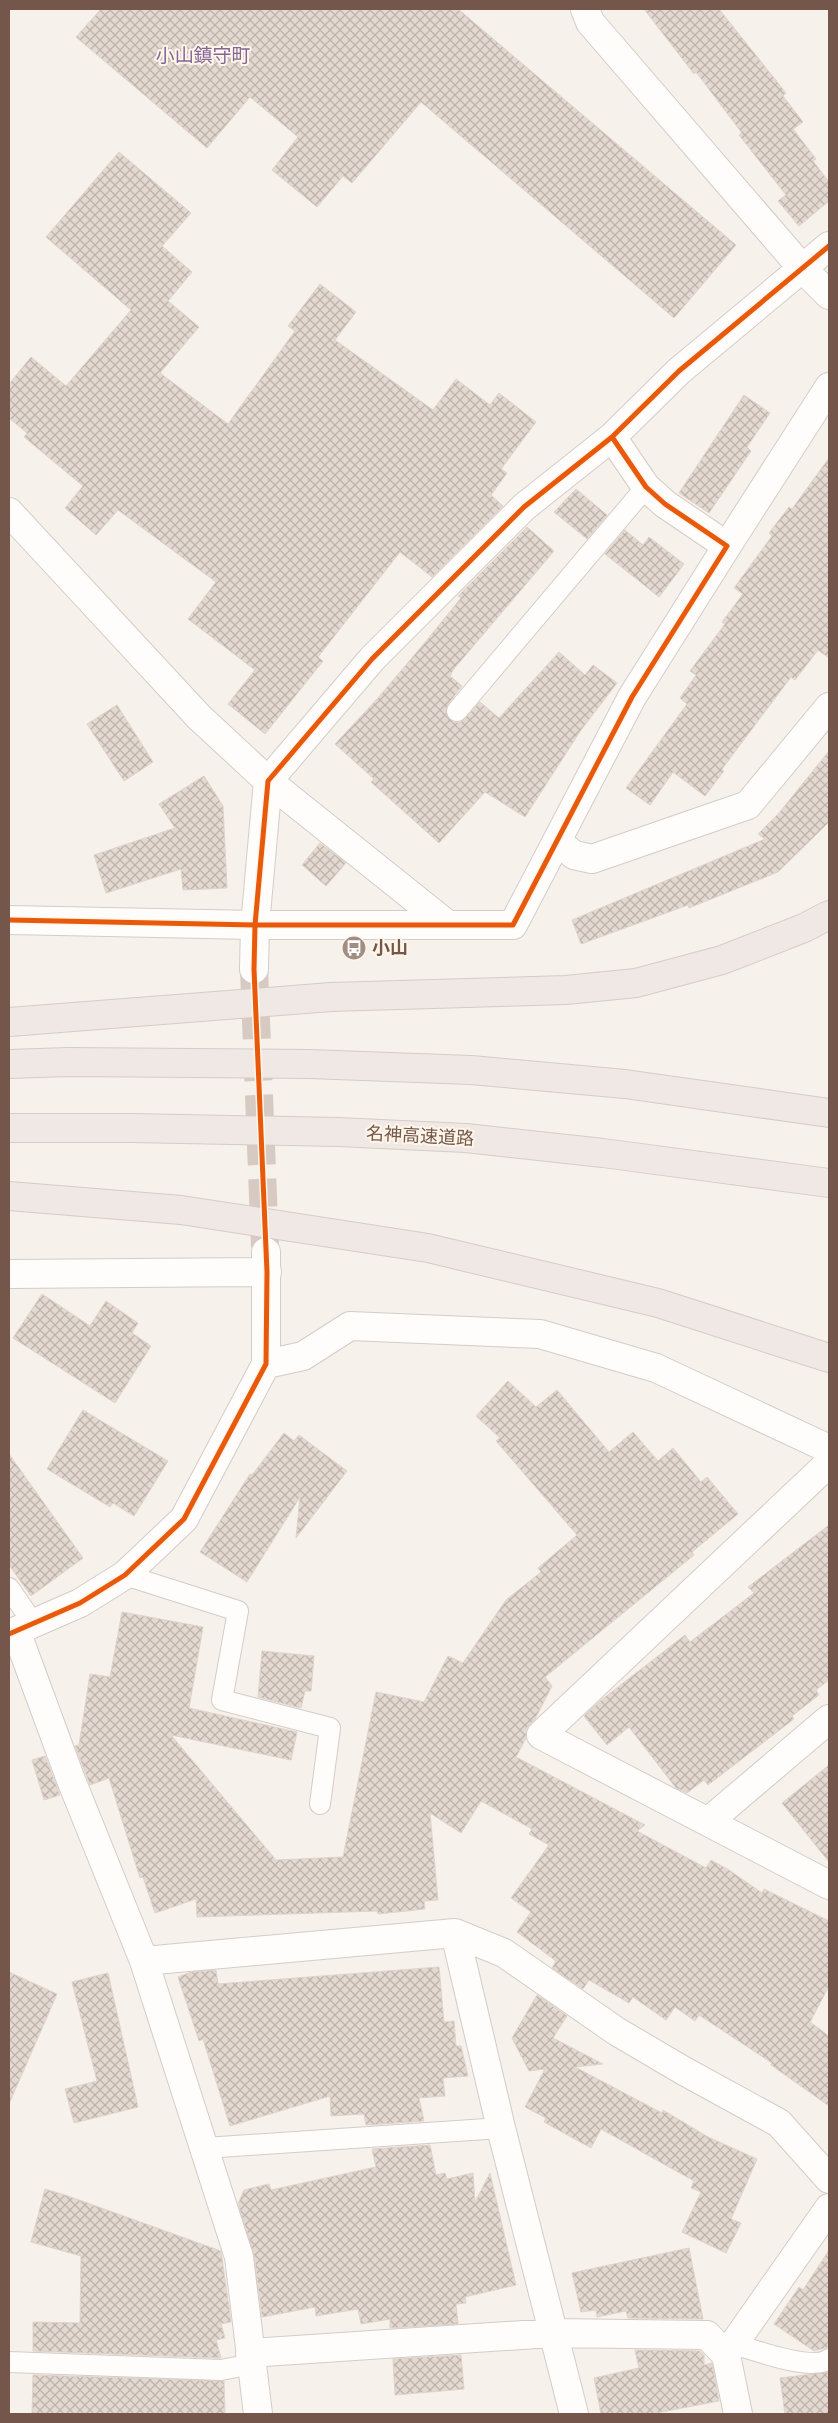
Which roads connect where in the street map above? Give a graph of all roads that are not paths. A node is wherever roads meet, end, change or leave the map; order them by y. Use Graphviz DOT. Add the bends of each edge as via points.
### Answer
graph roads {
  1 [pos="585,9"];
  2 [pos="829,246"];
  3 [pos="802,268"];
  4 [pos="829,295"];
  5 [pos="829,387"];
  6 [pos="612,437"];
  7 [pos="646,487"];
  8 [pos="9,512"];
  9 [pos="727,546"];
  10 [pos="829,707"];
  11 [pos="457,711"];
  12 [pos="268,781"];
  13 [pos="557,841"];
  14 [pos="829,915"];
  15 [pos="9,920"];
  16 [pos="255,925"];
  17 [pos="448,925"];
  18 [pos="254,969"];
  19 [pos="9,1022"];
  20 [pos="9,1064"];
  21 [pos="829,1113"];
  22 [pos="9,1128"];
  23 [pos="829,1182"];
  24 [pos="9,1196"];
  25 [pos="9,1274"];
  26 [pos="829,1358"];
  27 [pos="266,1364"];
  28 [pos="829,1450"];
  29 [pos="829,1463"];
  30 [pos="125,1575"];
  31 [pos="9,1588"];
  32 [pos="19,1629"];
  33 [pos="829,1719"];
  34 [pos="320,1804"];
  35 [pos="709,1821"];
  36 [pos="829,1886"];
  37 [pos="454,1934"];
  38 [pos="144,1961"];
  39 [pos="501,2128"];
  40 [pos="205,2148"];
  41 [pos="829,2179"];
  42 [pos="829,2208"];
  43 [pos="552,2333"];
  44 [pos="730,2349"];
  45 [pos="251,2359"];
  46 [pos="829,2359"];
  47 [pos="9,2362"];
  48 [pos="258,2414"];
  49 [pos="574,2414"];
  50 [pos="738,2414"];
  1 -- 3 [label="street" via="590,22"];
  2 -- 3 [label="street"];
  3 -- 4 [label="street"];
  3 -- 6 [label="street" via="679,371"];
  5 -- 9 [label="street"];
  6 -- 7 [label="street"];
  6 -- 12 [label="street" via="524,507 496,534 372,659"];
  7 -- 9 [label="street" via="665,504"];
  7 -- 11 [label="lane"];
  8 -- 12 [label="street" via="199,717"];
  9 -- 13 [label="street" via="632,697"];
  10 -- 13 [label="street" via="748,805 592,859 574,855"];
  12 -- 16 [label="street"];
  12 -- 17 [label="street"];
  13 -- 17 [label="street" via="513,925"];
  14 -- 19 [label="highway" via="722,960 636,983 566,990 331,997"];
  15 -- 16 [label="street"];
  16 -- 17 [label="street"];
  16 -- 18 [label="street"];
  20 -- 21 [label="highway" via="309,1064 471,1070 625,1084"];
  22 -- 23 [label="highway, 名神高速道路" via="338,1132 466,1138"];
  24 -- 26 [label="highway" via="181,1210 428,1248 658,1303"];
  25 -- 27 [label="street" via="266,1262"];
  27 -- 28 [label="street" via="303,1356 350,1326 540,1334 656,1368"];
  27 -- 30 [label="street" via="184,1519"];
  29 -- 35 [label="street" via="541,1735"];
  30 -- 32 [label="street" via="80,1603"];
  30 -- 34 [label="lane" via="238,1611 222,1700 330,1728"];
  31 -- 32 [label="lane"];
  32 -- 38 [label="street" via="71,1780"];
  33 -- 35 [label="street"];
  35 -- 36 [label="street"];
  37 -- 38 [label="street"];
  37 -- 39 [label="street"];
  37 -- 41 [label="street" via="504,1953 616,2031 779,2123"];
  38 -- 40 [label="street"];
  39 -- 40 [label="lane"];
  39 -- 43 [label="street"];
  40 -- 45 [label="street" via="239,2257"];
  42 -- 44 [label="street"];
  43 -- 44 [label="street" via="707,2335"];
  43 -- 45 [label="street"];
  43 -- 49 [label="street"];
  44 -- 46 [label="lane" via="808,2362"];
  44 -- 50 [label="street"];
  45 -- 47 [label="lane" via="221,2370"];
  45 -- 48 [label="street"];
}
